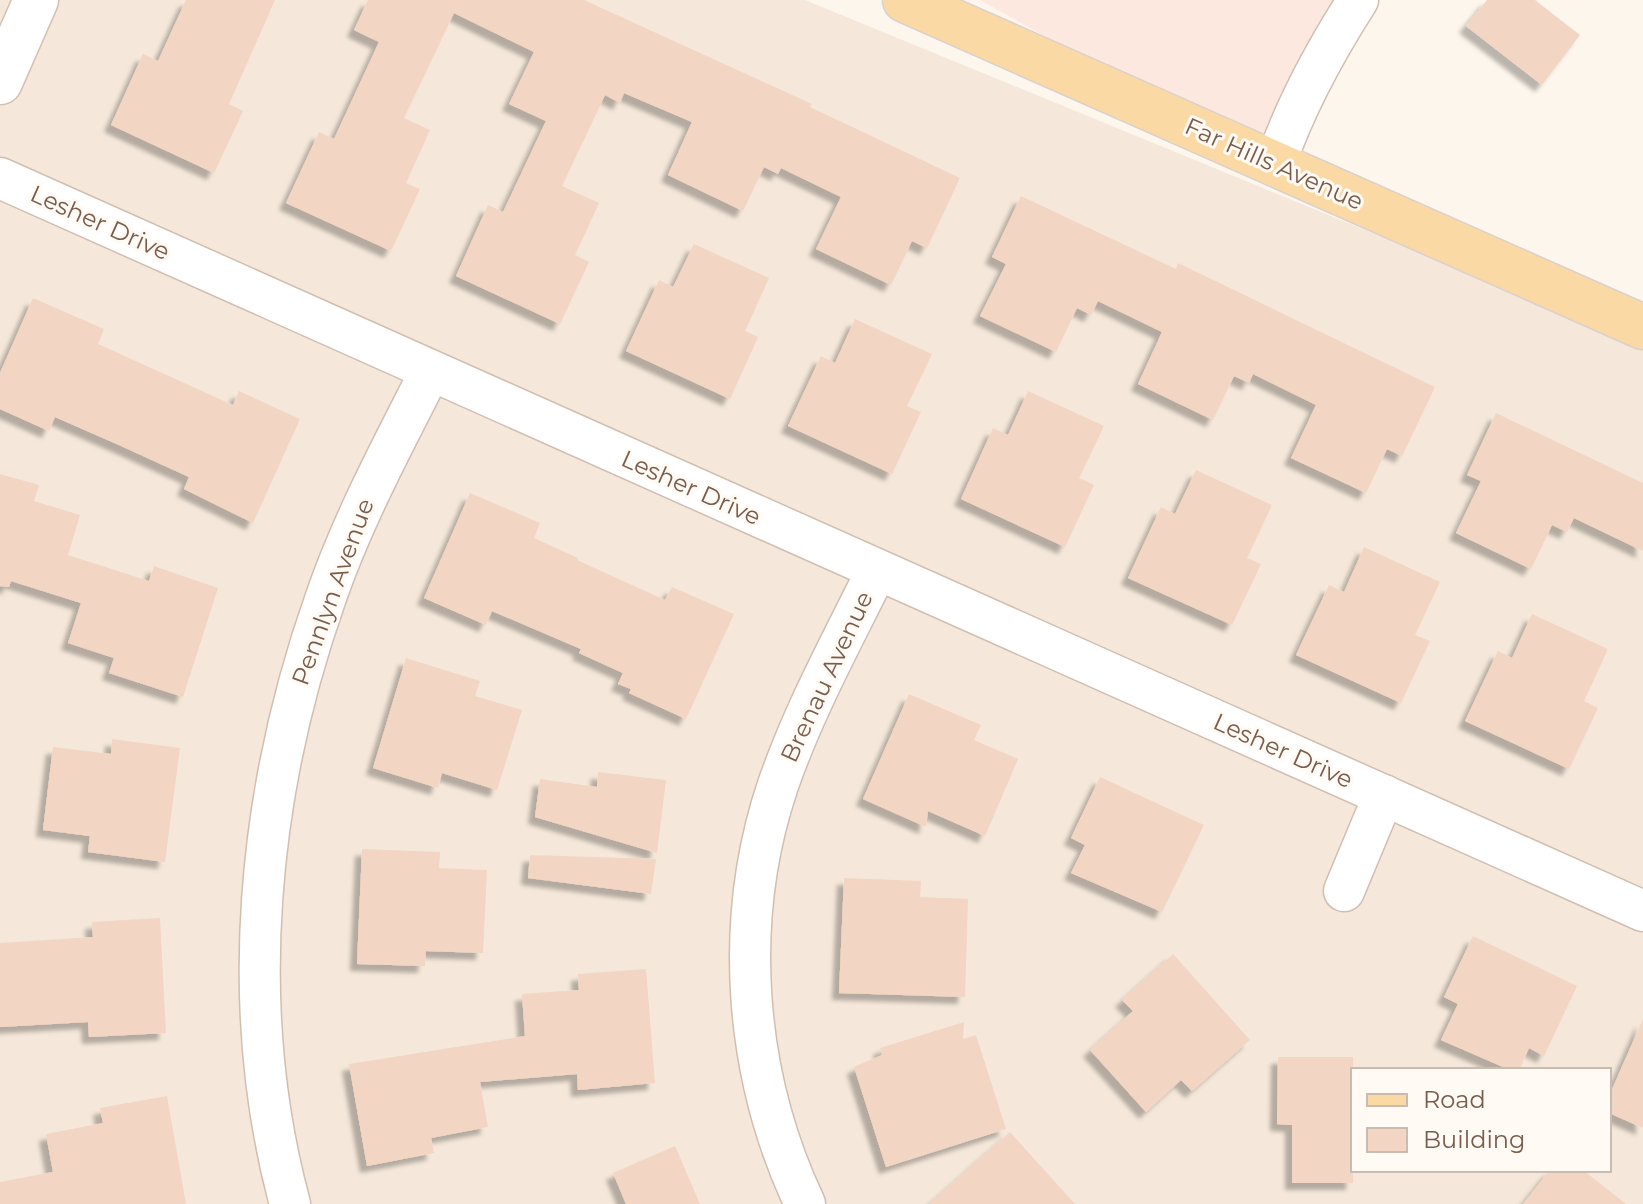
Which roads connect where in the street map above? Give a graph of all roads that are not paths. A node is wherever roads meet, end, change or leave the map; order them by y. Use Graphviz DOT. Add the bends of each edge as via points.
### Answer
graph roads {
  1 [pos="36,0"];
  2 [pos="905,0"];
  3 [pos="1358,0"];
  4 [pos="0,82"];
  5 [pos="1275,165"];
  6 [pos="0,178"];
  7 [pos="1643,327"];
  8 [pos="430,372"];
  9 [pos="877,570"];
  10 [pos="1384,795"];
  11 [pos="1344,891"];
  12 [pos="1643,911"];
  13 [pos="290,1204"];
  14 [pos="805,1204"];
  1 -- 4 [label="street"];
  2 -- 5 [label="main road, Far Hills Avenue"];
  3 -- 5 [label="street" via="1325,51"];
  5 -- 7 [label="main road, Far Hills Avenue"];
  6 -- 8 [label="street, Lesher Drive"];
  8 -- 9 [label="street, Lesher Drive"];
  8 -- 13 [label="street, Pennlyn Avenue" via="371,487 326,595 293,700 274,788 262,898 261,996 267,1085"];
  9 -- 10 [label="street, Lesher Drive"];
  9 -- 14 [label="street, Brenau Avenue" via="806,711 777,787 758,867 751,1011 763,1088 787,1167"];
  10 -- 11 [label="street, Lesher Drive"];
  10 -- 12 [label="street, Lesher Drive"];
}
